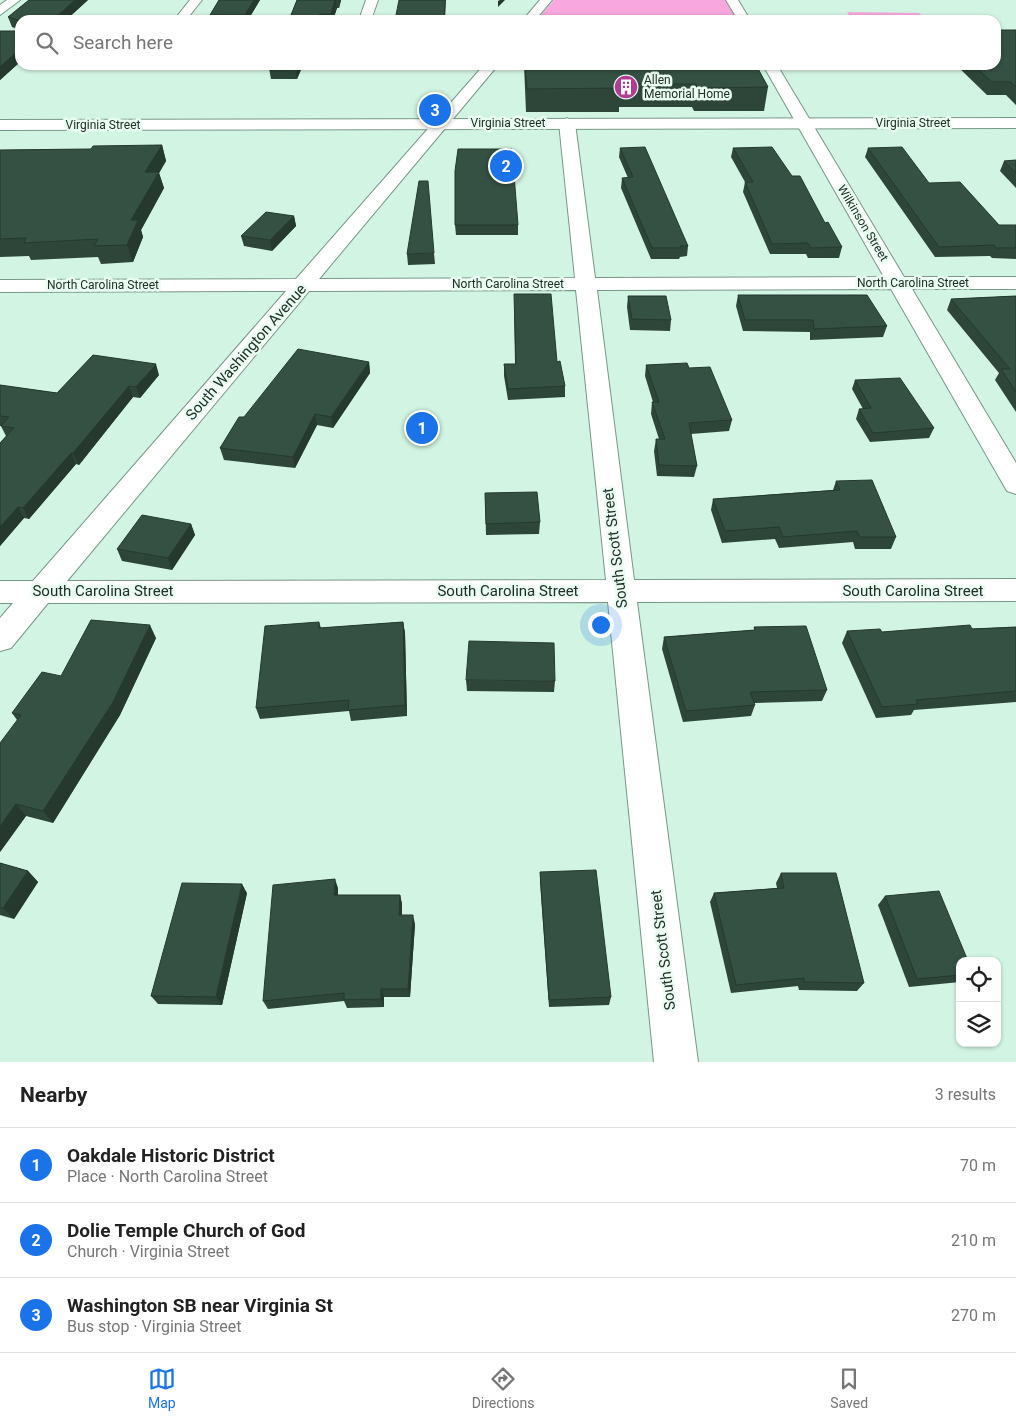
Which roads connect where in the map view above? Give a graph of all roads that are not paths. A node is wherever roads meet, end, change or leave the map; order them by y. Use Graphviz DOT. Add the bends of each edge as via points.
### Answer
graph roads {
  1 [pos="14,0"];
  2 [pos="196,0"];
  3 [pos="372,0"];
  4 [pos="546,0"];
  5 [pos="732,0"];
  6 [pos="0,11"];
  7 [pos="184,15"];
  8 [pos="367,15"];
  9 [pos="533,15"];
  10 [pos="741,15"];
  11 [pos="487,70"];
  12 [pos="773,70"];
  13 [pos="567,123"];
  14 [pos="804,123"];
  15 [pos="1016,123"];
  16 [pos="442,124"];
  17 [pos="0,125"];
  18 [pos="899,283"];
  19 [pos="1016,283"];
  20 [pos="303,284"];
  21 [pos="584,284"];
  22 [pos="0,286"];
  23 [pos="1016,485"];
  24 [pos="1016,590"];
  25 [pos="41,591"];
  26 [pos="620,591"];
  27 [pos="0,592"];
  28 [pos="0,639"];
  29 [pos="676,1062"];
  1 -- 6 [label="street"];
  2 -- 7 [label="street"];
  3 -- 8 [label="street"];
  4 -- 9 [label="street"];
  5 -- 10 [label="street"];
  11 -- 16 [label="street, South Washington Avenue"];
  12 -- 14 [label="street, Wilkinson Street"];
  13 -- 14 [label="street, Virginia Street"];
  13 -- 16 [label="street, Virginia Street"];
  13 -- 21 [label="street, South Scott Street"];
  14 -- 15 [label="street, Virginia Street"];
  14 -- 18 [label="street, Wilkinson Street"];
  16 -- 17 [label="street, Virginia Street"];
  16 -- 20 [label="street, South Washington Avenue"];
  18 -- 19 [label="street, North Carolina Street"];
  18 -- 21 [label="street, North Carolina Street"];
  18 -- 23 [label="street, Wilkinson Street"];
  20 -- 21 [label="street, North Carolina Street"];
  20 -- 22 [label="street, North Carolina Street"];
  20 -- 25 [label="street, South Washington Avenue"];
  21 -- 26 [label="street, South Scott Street"];
  24 -- 26 [label="street, South Carolina Street"];
  25 -- 26 [label="street, South Carolina Street"];
  25 -- 27 [label="street, South Carolina Street"];
  25 -- 28 [label="street, South Washington Avenue"];
  26 -- 29 [label="street, South Scott Street"];
}
